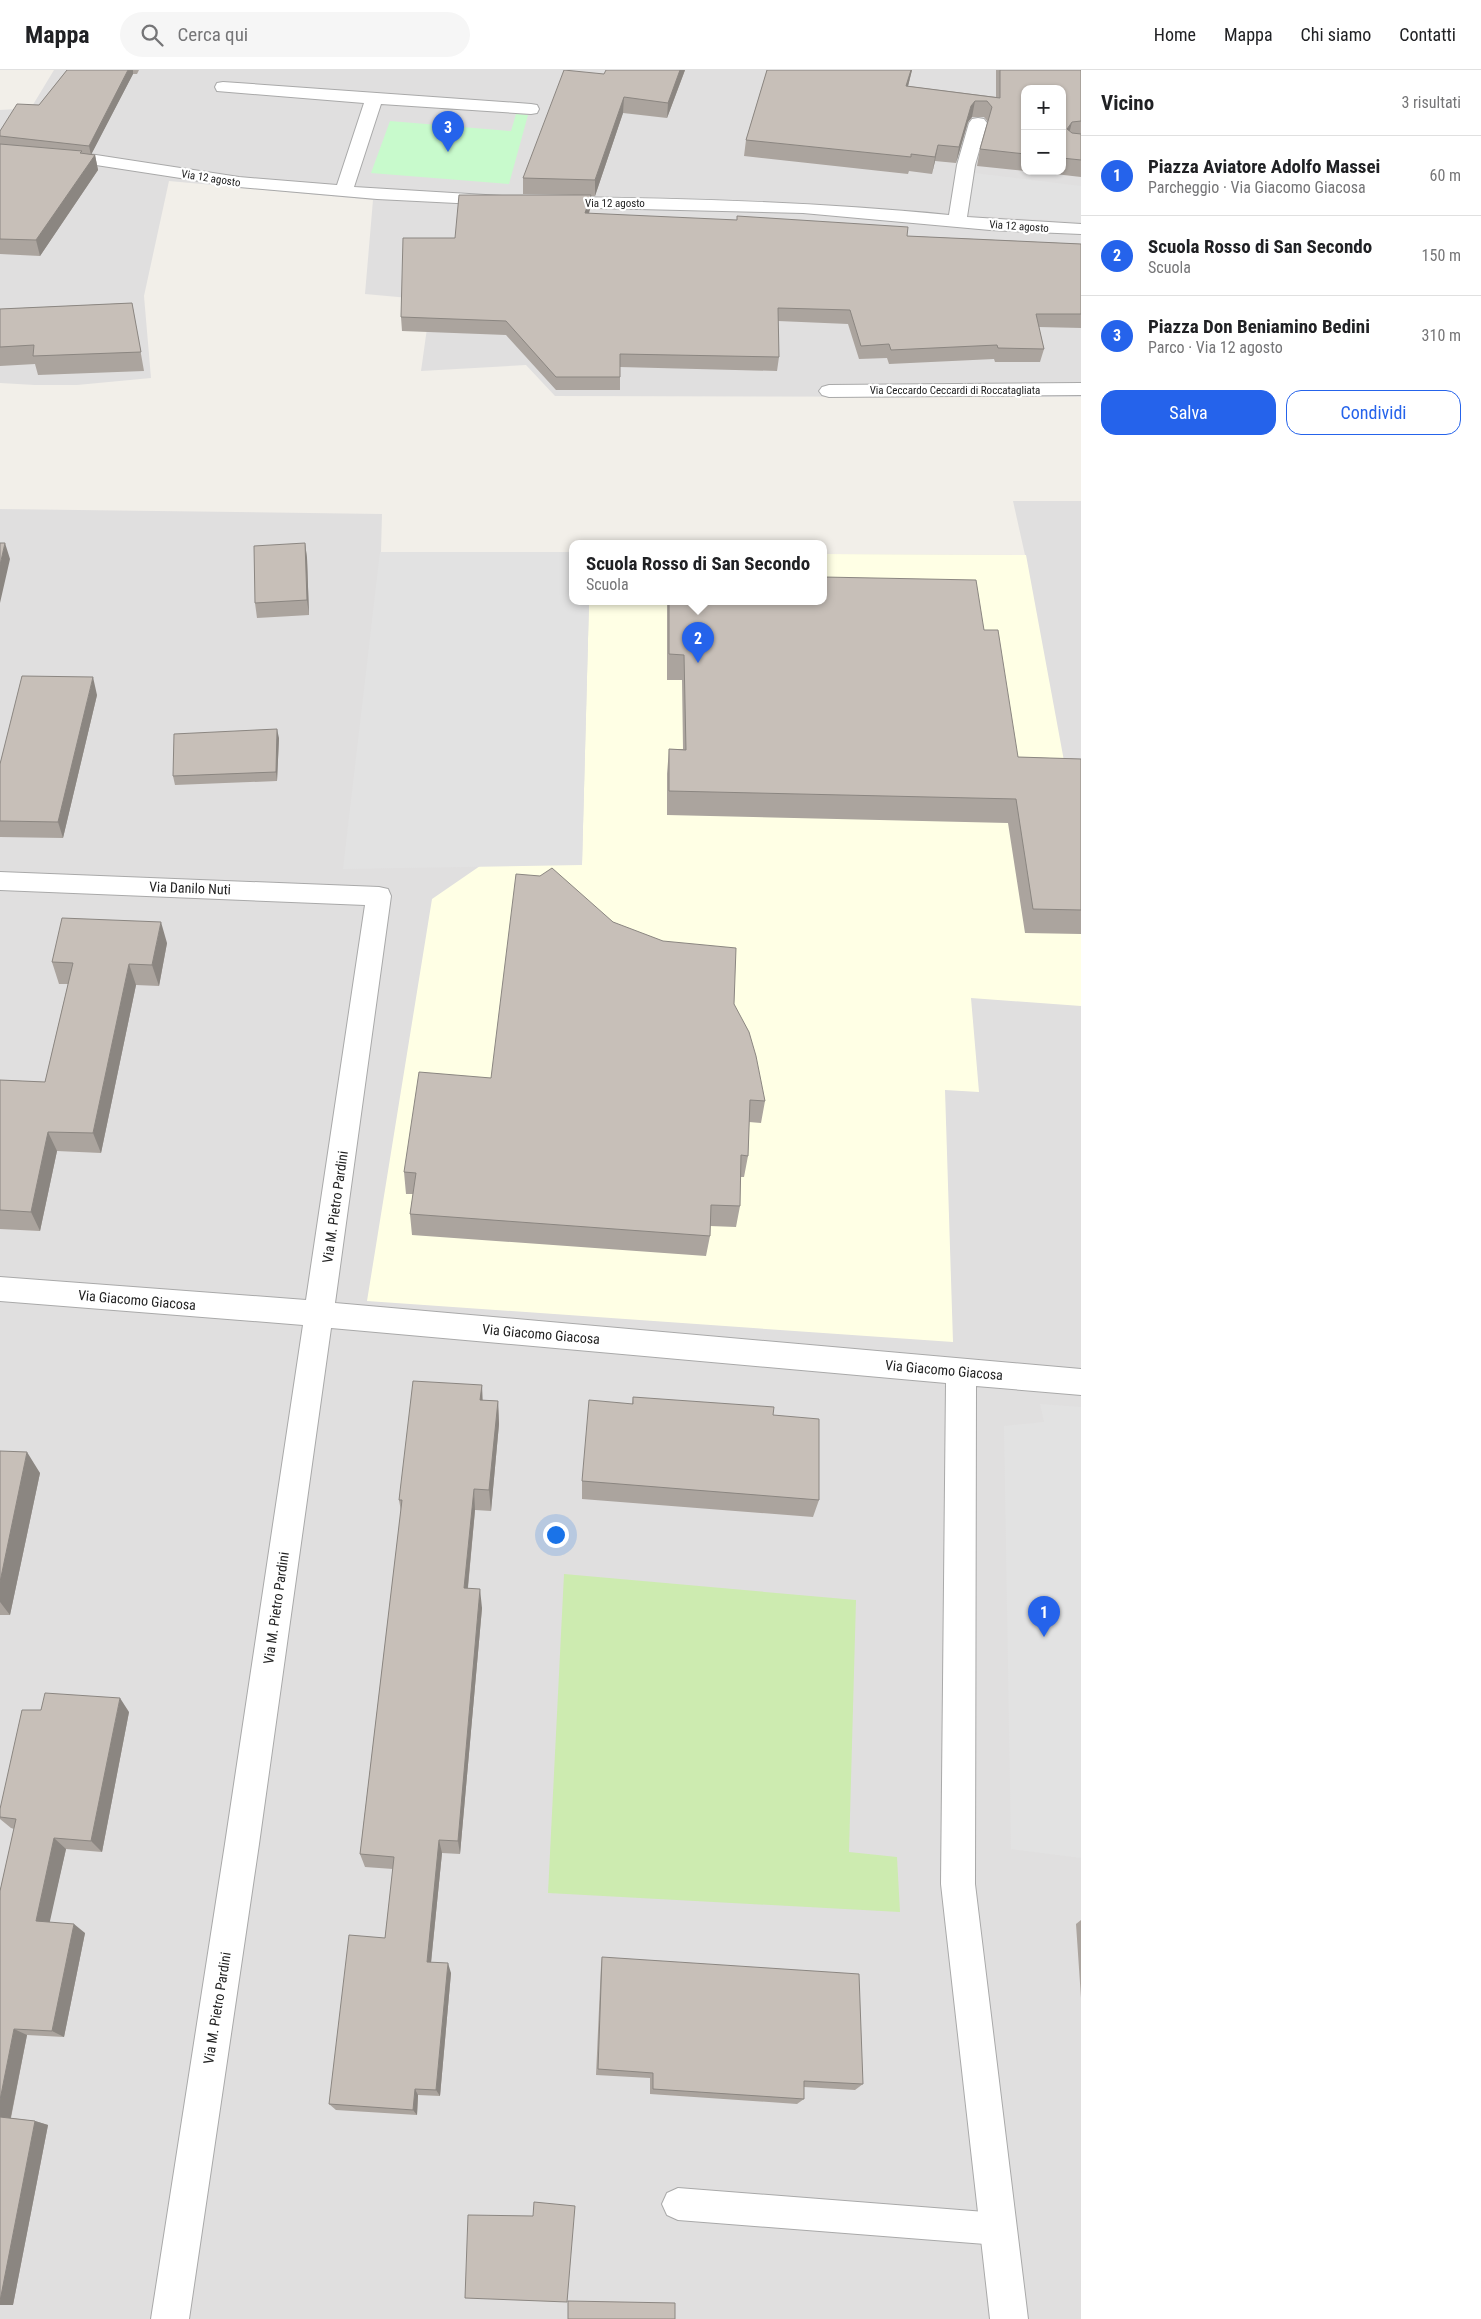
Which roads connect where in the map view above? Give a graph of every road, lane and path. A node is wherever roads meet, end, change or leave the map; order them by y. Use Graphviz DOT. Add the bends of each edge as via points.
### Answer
graph roads {
  1 [pos="224,87"];
  2 [pos="374,99"];
  3 [pos="531,109"];
  4 [pos="978,124"];
  5 [pos="2,157"];
  6 [pos="344,191"];
  7 [pos="515,201"];
  8 [pos="534,202"];
  9 [pos="957,222"];
  10 [pos="1081,230"];
  11 [pos="1081,389"];
  12 [pos="829,391"];
  13 [pos="0,880"];
  14 [pos="379,896"];
  15 [pos="0,1289"];
  16 [pos="320,1314"];
  17 [pos="961,1372"];
  18 [pos="1081,1382"];
  19 [pos="678,2204"];
  20 [pos="998,2229"];
  21 [pos="170,2319"];
  22 [pos="1009,2319"];
  1 -- 2 [label="street"];
  2 -- 3 [label="street"];
  2 -- 6 [label="street"];
  4 -- 9 [label="street" via="966,165"];
  5 -- 6 [label="street, Via 12 agosto" via="96,160 239,182"];
  6 -- 7 [label="street, Via 12 agosto"];
  8 -- 9 [label="street, Via 12 agosto" via="838,210"];
  9 -- 10 [label="street, Via 12 agosto"];
  11 -- 12 [label="street, Via Ceccardo Ceccardi di Roccatagliata"];
  13 -- 14 [label="street, Via Danilo Nuti"];
  14 -- 16 [label="street, Via M. Pietro Pardini"];
  15 -- 16 [label="street, Via Giacomo Giacosa"];
  16 -- 17 [label="street, Via Giacomo Giacosa"];
  16 -- 21 [label="street, Via M. Pietro Pardini"];
  17 -- 18 [label="street, Via Giacomo Giacosa"];
  17 -- 20 [label="street" via="958,1884"];
  19 -- 20 [label="lane"];
  20 -- 22 [label="street"];
}
